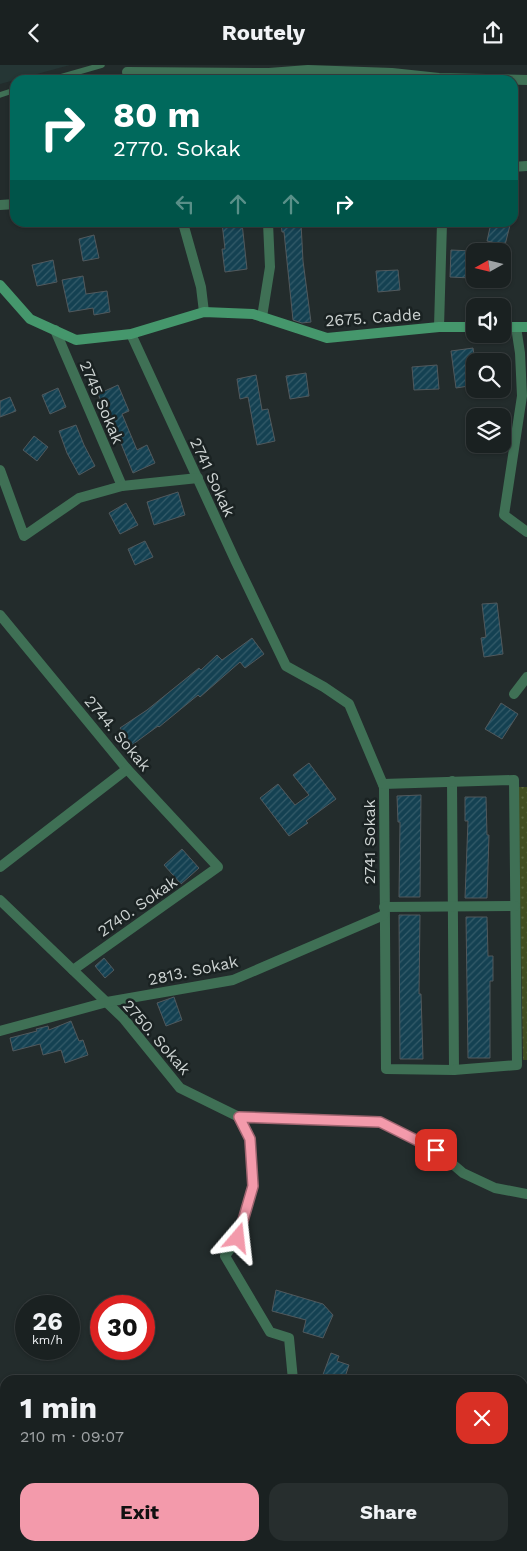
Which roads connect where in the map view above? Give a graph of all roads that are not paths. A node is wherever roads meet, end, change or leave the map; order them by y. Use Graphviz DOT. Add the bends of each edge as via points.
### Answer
graph roads {
  1 [pos="102,65"];
  2 [pos="128,72"];
  3 [pos="67,75"];
  4 [pos="232,75"];
  5 [pos="274,75"];
  6 [pos="408,75"];
  7 [pos="184,227"];
  8 [pos="268,227"];
  9 [pos="442,227"];
  10 [pos="0,285"];
  11 [pos="204,313"];
  12 [pos="262,317"];
  13 [pos="439,327"];
  14 [pos="466,327"];
  15 [pos="511,327"];
  16 [pos="516,327"];
  17 [pos="527,327"];
  18 [pos="55,330"];
  19 [pos="131,334"];
  20 [pos="0,470"];
  21 [pos="198,477"];
  22 [pos="122,486"];
  23 [pos="527,532"];
  24 [pos="0,615"];
  25 [pos="527,677"];
  26 [pos="514,694"];
  27 [pos="127,769"];
  28 [pos="452,781"];
  29 [pos="382,783"];
  30 [pos="0,867"];
  31 [pos="218,867"];
  32 [pos="0,900"];
  33 [pos="516,906"];
  34 [pos="453,907"];
  35 [pos="384,911"];
  36 [pos="73,970"];
  37 [pos="107,1002"];
  38 [pos="0,1031"];
  39 [pos="454,1070"];
  40 [pos="239,1117"];
  41 [pos="527,1194"];
  42 [pos="292,1375"];
  1 -- 3 [label="lane"];
  2 -- 4 [label="street"];
  5 -- 6 [label="street" via="308,70"];
  7 -- 11 [label="street" via="201,287"];
  8 -- 12 [label="street" via="270,267"];
  9 -- 13 [label="street"];
  10 -- 18 [label="street, 2675. Cadde" via="30,319"];
  11 -- 12 [label="street, 2675. Cadde"];
  11 -- 19 [label="street, 2675. Cadde"];
  12 -- 13 [label="street, 2675. Cadde" via="327,339"];
  13 -- 14 [label="street, 2675. Cadde"];
  15 -- 16 [label="street"];
  16 -- 17 [label="street"];
  16 -- 23 [label="street" via="522,396 504,515"];
  18 -- 19 [label="street, 2675. Cadde" via="76,340"];
  18 -- 22 [label="street, 2745 Sokak"];
  19 -- 21 [label="street, 2741 Sokak"];
  20 -- 22 [label="street" via="24,536 79,498"];
  21 -- 22 [label="street"];
  21 -- 29 [label="street, 2741 Sokak" via="286,665 349,704"];
  24 -- 27 [label="street, 2744. Sokak"];
  25 -- 26 [label="street"];
  27 -- 30 [label="street"];
  27 -- 31 [label="street, 2744. Sokak"];
  28 -- 29 [label="street"];
  28 -- 33 [label="street" via="514,780"];
  28 -- 34 [label="street"];
  29 -- 35 [label="street, 2741 Sokak"];
  31 -- 36 [label="street, 2740. Sokak"];
  32 -- 36 [label="street, 2750. Sokak"];
  33 -- 34 [label="street"];
  33 -- 39 [label="street" via="517,1065"];
  34 -- 35 [label="street"];
  34 -- 39 [label="street"];
  35 -- 37 [label="street, 2813. Sokak" via="233,980"];
  35 -- 39 [label="street, 2741 Sokak" via="386,1069"];
  36 -- 37 [label="street, 2750. Sokak"];
  37 -- 38 [label="street, 2813. Sokak"];
  37 -- 40 [label="street, 2750. Sokak" via="180,1088"];
  40 -- 41 [label="street" via="380,1122 436,1150 463,1173 495,1188"];
  40 -- 42 [label="street" via="250,1139 253,1186 238,1238 225,1256 270,1332 289,1338"];
}
